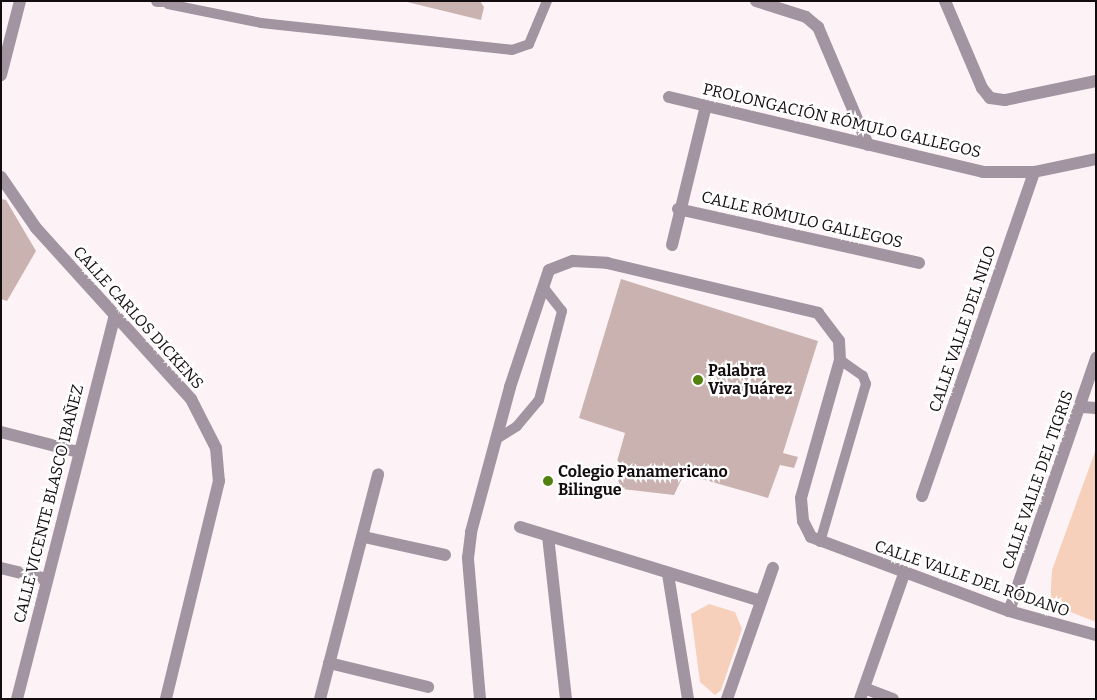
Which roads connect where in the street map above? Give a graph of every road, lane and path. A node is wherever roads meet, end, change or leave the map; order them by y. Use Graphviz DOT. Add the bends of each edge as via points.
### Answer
graph roads {
  1 [pos="20,1"];
  2 [pos="547,1"];
  3 [pos="756,1"];
  4 [pos="945,1"];
  5 [pos="165,2"];
  6 [pos="1,75"];
  7 [pos="1096,81"];
  8 [pos="669,97"];
  9 [pos="706,106"];
  10 [pos="868,145"];
  11 [pos="1096,158"];
  12 [pos="1034,172"];
  13 [pos="1,177"];
  14 [pos="678,209"];
  15 [pos="672,245"];
  16 [pos="919,263"];
  17 [pos="543,287"];
  18 [pos="114,318"];
  19 [pos="1096,358"];
  20 [pos="840,360"];
  21 [pos="1082,407"];
  22 [pos="1096,408"];
  23 [pos="1,432"];
  24 [pos="495,440"];
  25 [pos="79,452"];
  26 [pos="378,474"];
  27 [pos="922,496"];
  28 [pos="520,527"];
  29 [pos="548,536"];
  30 [pos="364,537"];
  31 [pos="820,542"];
  32 [pos="445,555"];
  33 [pos="1,568"];
  34 [pos="773,568"];
  35 [pos="668,574"];
  36 [pos="904,574"];
  37 [pos="46,579"];
  38 [pos="761,601"];
  39 [pos="1009,611"];
  40 [pos="1096,635"];
  41 [pos="329,663"];
  42 [pos="428,687"];
  43 [pos="862,694"];
  44 [pos="17,699"];
  45 [pos="166,699"];
  46 [pos="320,699"];
  47 [pos="480,699"];
  48 [pos="566,699"];
  49 [pos="688,699"];
  50 [pos="727,699"];
  51 [pos="893,699"];
  1 -- 6 [label="street"];
  2 -- 5 [label="lane" via="530,44 512,50 262,23"];
  3 -- 10 [label="street" via="806,18 818,27"];
  4 -- 7 [label="street" via="982,88 990,98 1005,100"];
  8 -- 9 [label="street, PROLONGACIÓN RÓMULO GALLEGOS"];
  9 -- 10 [label="street, PROLONGACIÓN RÓMULO GALLEGOS"];
  9 -- 14 [label="street"];
  10 -- 12 [label="street, PROLONGACIÓN RÓMULO GALLEGOS" via="983,172"];
  11 -- 12 [label="street, PROLONGACIÓN RÓMULO GALLEGOS"];
  12 -- 27 [label="street, CALLE VALLE DEL NILO"];
  13 -- 18 [label="street, CALLE CARLOS DICKENS" via="36,228"];
  14 -- 15 [label="street"];
  14 -- 16 [label="street, CALLE RÓMULO GALLEGOS"];
  17 -- 20 [label="street" via="548,270 573,261 607,263 786,303 818,313 832,326 839,341"];
  17 -- 24 [label="street"];
  17 -- 24 [label="lane" via="562,312 539,400 517,426"];
  18 -- 25 [label="street, CALLE VICENTE BLASCO IBAÑEZ"];
  18 -- 45 [label="street, CALLE CARLOS DICKENS" via="191,398 205,422 219,464 219,481"];
  19 -- 21 [label="street, CALLE VALLE DEL TIGRIS"];
  20 -- 31 [label="street" via="801,504 805,529"];
  20 -- 31 [label="lane" via="863,376 866,384"];
  21 -- 22 [label="street"];
  21 -- 39 [label="street, CALLE VALLE DEL TIGRIS"];
  23 -- 25 [label="street"];
  24 -- 47 [label="street" via="468,558"];
  25 -- 37 [label="street, CALLE VICENTE BLASCO IBAÑEZ"];
  26 -- 30 [label="street"];
  28 -- 29 [label="street"];
  29 -- 35 [label="street"];
  29 -- 48 [label="street"];
  30 -- 32 [label="street"];
  30 -- 41 [label="street"];
  31 -- 36 [label="street, CALLE VALLE DEL RÓDANO"];
  33 -- 37 [label="street"];
  34 -- 38 [label="street"];
  35 -- 38 [label="street"];
  35 -- 49 [label="street"];
  36 -- 39 [label="street, CALLE VALLE DEL RÓDANO"];
  36 -- 43 [label="street"];
  37 -- 44 [label="street, CALLE VICENTE BLASCO IBAÑEZ"];
  38 -- 50 [label="street"];
  39 -- 40 [label="street, CALLE VALLE DEL RÓDANO"];
  41 -- 42 [label="street"];
  41 -- 46 [label="street"];
  43 -- 51 [label="street"];
}
